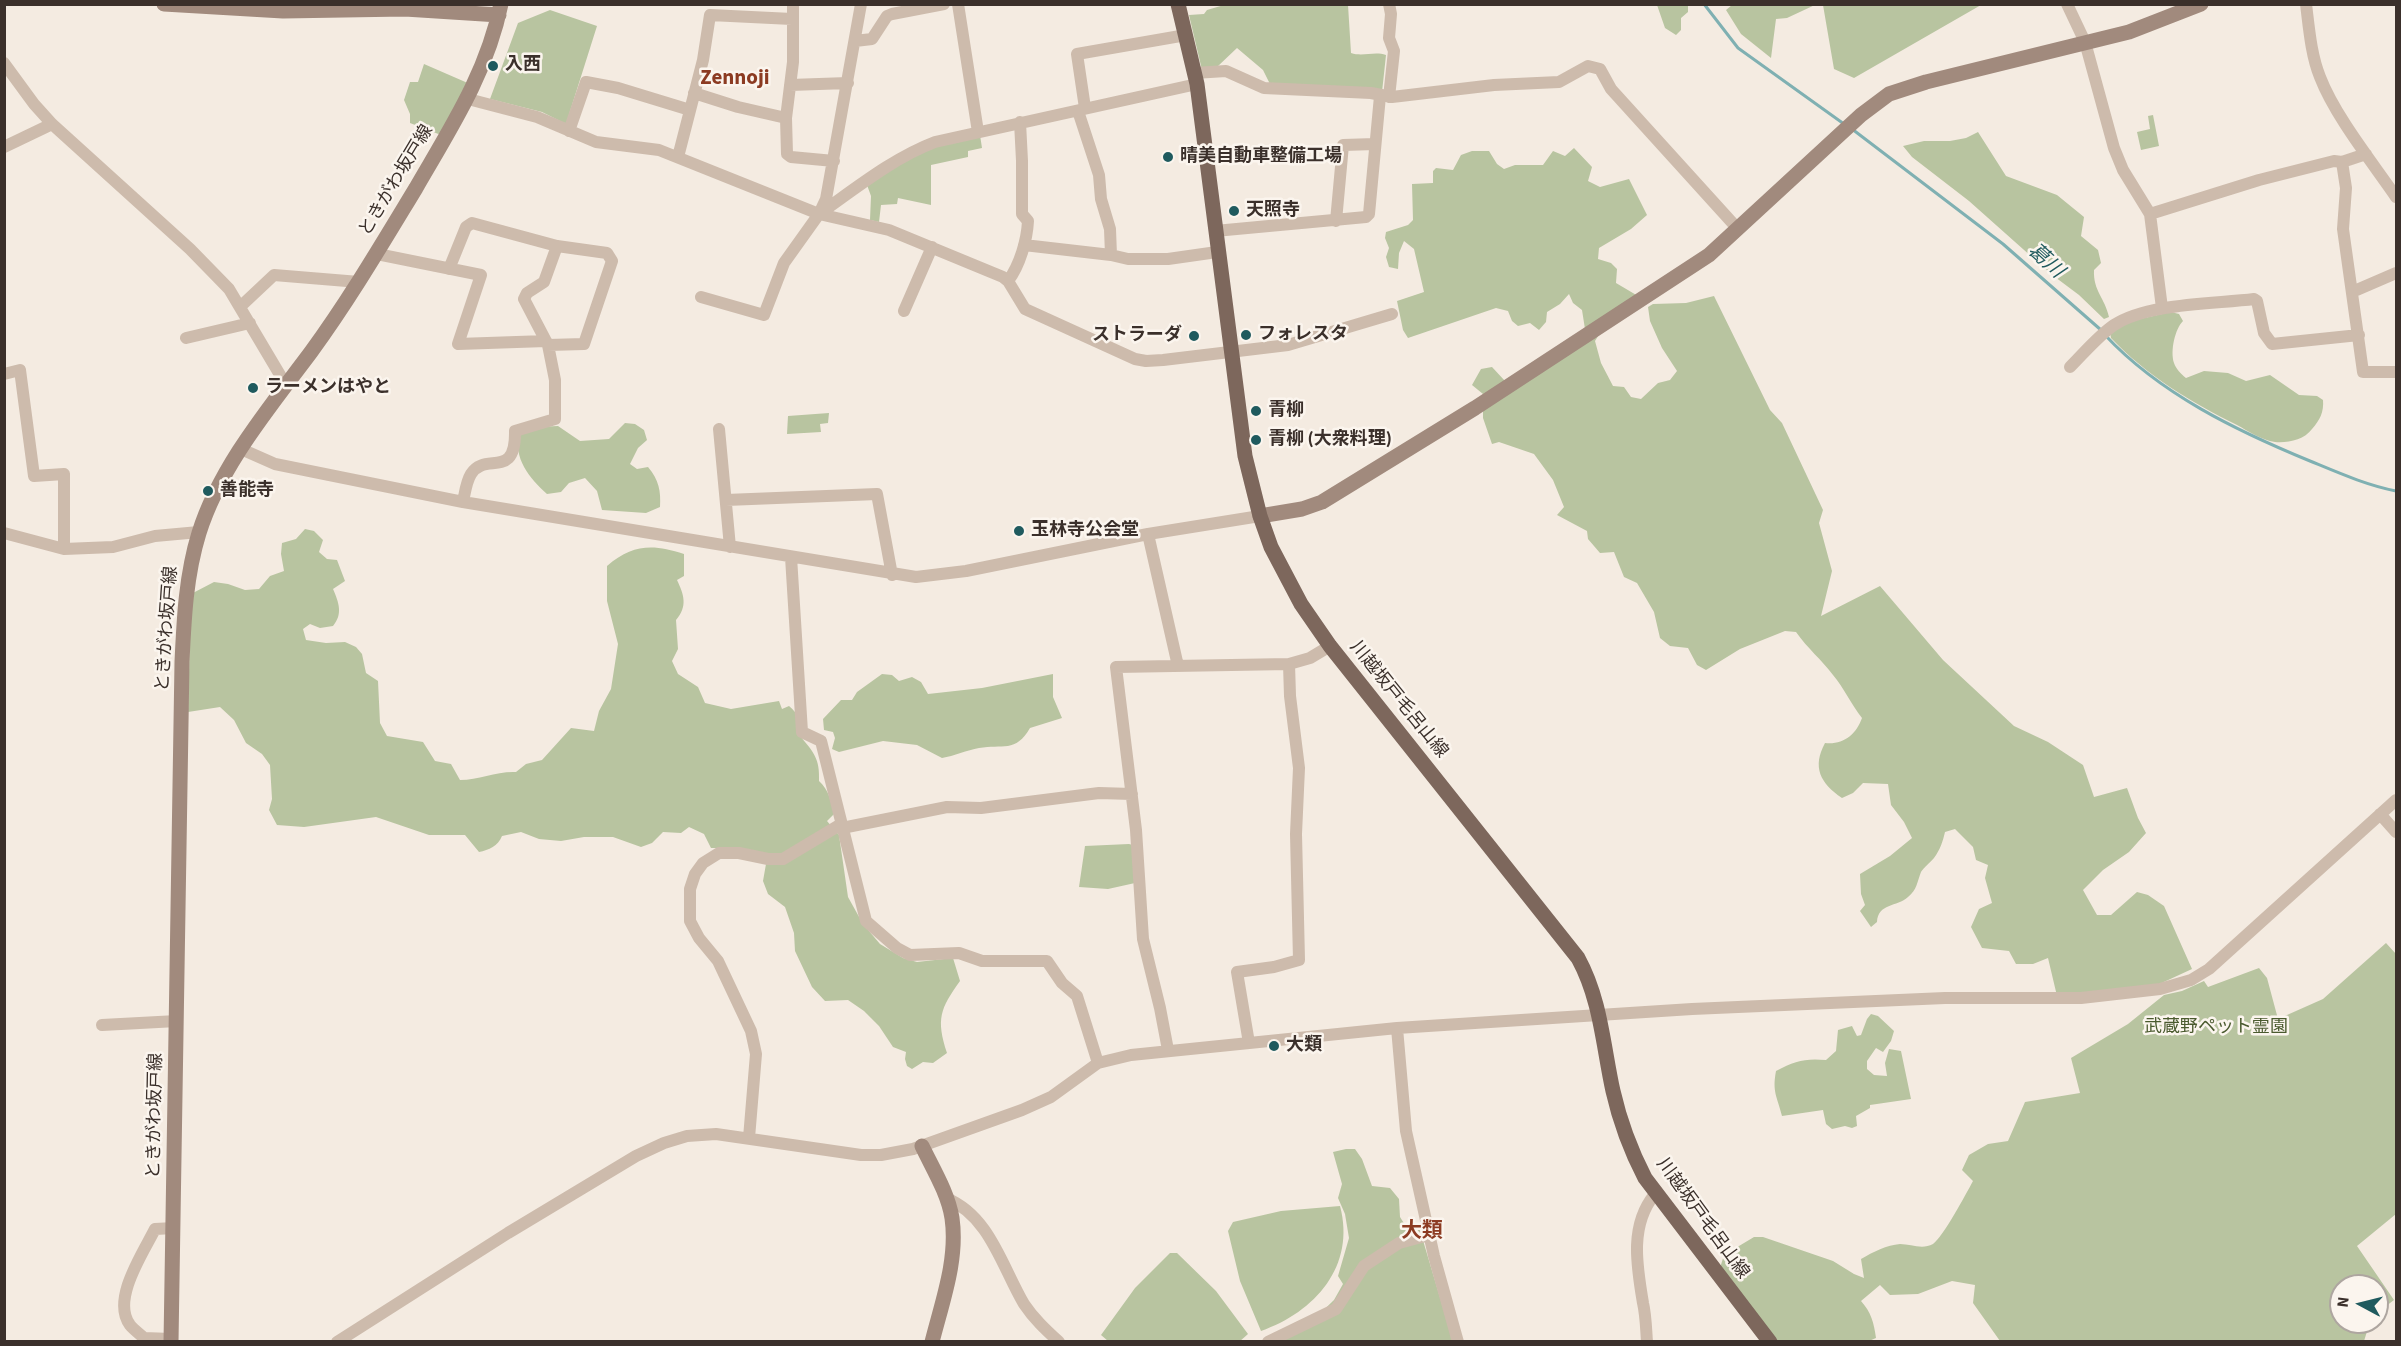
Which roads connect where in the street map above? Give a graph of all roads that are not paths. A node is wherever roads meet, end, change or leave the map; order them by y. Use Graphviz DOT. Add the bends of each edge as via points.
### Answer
graph roads {
  1 [pos="164,4"];
  2 [pos="793,4"];
  3 [pos="861,4"];
  4 [pos="944,4"];
  5 [pos="958,4"];
  6 [pos="1178,4"];
  7 [pos="1389,4"];
  8 [pos="2067,4"];
  9 [pos="2201,4"];
  10 [pos="2306,4"];
  11 [pos="203,6"];
  12 [pos="331,7"];
  13 [pos="500,10"];
  14 [pos="792,19"];
  15 [pos="1186,35"];
  16 [pos="855,41"];
  17 [pos="2085,42"];
  18 [pos="4,63"];
  19 [pos="1196,79"];
  20 [pos="848,83"];
  21 [pos="790,85"];
  22 [pos="694,93"];
  23 [pos="1384,97"];
  24 [pos="468,99"];
  25 [pos="690,110"];
  26 [pos="1081,110"];
  27 [pos="786,118"];
  28 [pos="1020,122"];
  29 [pos="52,124"];
  30 [pos="569,131"];
  31 [pos="978,132"];
  32 [pos="1375,144"];
  33 [pos="4,147"];
  34 [pos="2366,154"];
  35 [pos="678,157"];
  36 [pos="834,161"];
  37 [pos="2342,162"];
  38 [pos="2397,197"];
  39 [pos="819,214"];
  40 [pos="2150,214"];
  41 [pos="1336,221"];
  42 [pos="1737,228"];
  43 [pos="1215,231"];
  44 [pos="1024,245"];
  45 [pos="556,246"];
  46 [pos="932,247"];
  47 [pos="1218,252"];
  48 [pos="377,254"];
  49 [pos="1111,255"];
  50 [pos="449,269"];
  51 [pos="2397,273"];
  52 [pos="1008,281"];
  53 [pos="359,282"];
  54 [pos="2352,292"];
  55 [pos="701,297"];
  56 [pos="241,306"];
  57 [pos="2162,308"];
  58 [pos="904,311"];
  59 [pos="1392,314"];
  60 [pos="250,323"];
  61 [pos="2359,335"];
  62 [pos="186,338"];
  63 [pos="547,343"];
  64 [pos="1230,353"];
  65 [pos="2070,366"];
  66 [pos="2397,372"];
  67 [pos="4,374"];
  68 [pos="286,385"];
  69 [pos="719,429"];
  70 [pos="242,449"];
  71 [pos="726,500"];
  72 [pos="463,502"];
  73 [pos="1260,516"];
  74 [pos="199,532"];
  75 [pos="4,533"];
  76 [pos="1148,534"];
  77 [pos="730,547"];
  78 [pos="64,549"];
  79 [pos="791,557"];
  80 [pos="892,575"];
  81 [pos="1330,646"];
  82 [pos="1289,664"];
  83 [pos="1178,666"];
  84 [pos="1132,794"];
  85 [pos="2397,800"];
  86 [pos="2380,814"];
  87 [pos="842,828"];
  88 [pos="2397,832"];
  89 [pos="1600,1016"];
  90 [pos="177,1021"];
  91 [pos="102,1025"];
  92 [pos="1396,1028"];
  93 [pos="1249,1043"];
  94 [pos="1168,1050"];
  95 [pos="1098,1063"];
  96 [pos="749,1138"];
  97 [pos="922,1146"];
  98 [pos="1654,1194"];
  99 [pos="946,1198"];
  100 [pos="174,1228"];
  101 [pos="1429,1235"];
  102 [pos="171,1340"];
  103 [pos="337,1341"];
  104 [pos="932,1341"];
  105 [pos="1059,1341"];
  106 [pos="1268,1341"];
  107 [pos="1458,1341"];
  108 [pos="1647,1341"];
  109 [pos="1770,1341"];
  1 -- 11 [label="street"];
  2 -- 14 [label="street"];
  3 -- 16 [label="street"];
  4 -- 16 [label="street" via="887,16 872,39"];
  5 -- 31 [label="street"];
  6 -- 15 [label="main road, 川越坂戸毛呂山線"];
  7 -- 23 [label="street" via="1389,38 1394,51"];
  8 -- 17 [label="street"];
  9 -- 17 [label="street" via="2129,32"];
  10 -- 34 [label="street" via="2319,75"];
  11 -- 12 [label="street" via="283,11"];
  12 -- 13 [label="street"];
  13 -- 24 [label="street, ときがわ坂戸線" via="482,70"];
  14 -- 21 [label="street"];
  14 -- 22 [label="street" via="710,15"];
  15 -- 19 [label="main road, 川越坂戸毛呂山線"];
  15 -- 26 [label="street" via="1077,54"];
  16 -- 20 [label="street"];
  17 -- 40 [label="street" via="2114,148"];
  17 -- 42 [label="street" via="1889,94"];
  18 -- 29 [label="street"];
  19 -- 23 [label="street" via="1226,71 1264,88 1371,93"];
  19 -- 26 [label="street"];
  19 -- 43 [label="main road, 川越坂戸毛呂山線"];
  20 -- 21 [label="street"];
  20 -- 36 [label="street"];
  21 -- 27 [label="street"];
  22 -- 25 [label="street"];
  22 -- 27 [label="street"];
  23 -- 32 [label="street"];
  23 -- 42 [label="street" via="1559,82 1593,66 1600,69 1611,89"];
  24 -- 30 [label="street" via="537,117"];
  24 -- 48 [label="street, ときがわ坂戸線"];
  25 -- 30 [label="street" via="586,82"];
  25 -- 35 [label="street"];
  26 -- 28 [label="street"];
  26 -- 49 [label="street" via="1100,175"];
  27 -- 36 [label="street" via="787,154"];
  28 -- 31 [label="street"];
  28 -- 44 [label="street" via="1022,214 1028,220"];
  29 -- 33 [label="street"];
  29 -- 56 [label="street" via="196,254"];
  30 -- 35 [label="street" via="596,142 659,150"];
  31 -- 39 [label="street" via="920,148"];
  32 -- 41 [label="street" via="1370,214"];
  32 -- 41 [label="street" via="1343,145"];
  34 -- 37 [label="street"];
  34 -- 38 [label="street"];
  35 -- 39 [label="street"];
  36 -- 39 [label="street"];
  37 -- 40 [label="street" via="2259,180"];
  37 -- 54 [label="street" via="2346,188 2343,229"];
  39 -- 46 [label="street" via="889,230"];
  39 -- 55 [label="street" via="784,263 764,315"];
  40 -- 57 [label="street"];
  41 -- 43 [label="street"];
  42 -- 73 [label="street" via="1709,255 1388,463 1322,502"];
  43 -- 47 [label="main road, 川越坂戸毛呂山線"];
  44 -- 49 [label="street"];
  44 -- 52 [label="street"];
  45 -- 50 [label="street" via="472,223 466,227"];
  45 -- 63 [label="street" via="544,282 525,295 526,305"];
  45 -- 63 [label="street" via="607,253 612,261 584,344"];
  46 -- 52 [label="street"];
  46 -- 58 [label="street"];
  47 -- 49 [label="street" via="1168,259"];
  47 -- 64 [label="main road, 川越坂戸毛呂山線"];
  48 -- 50 [label="street"];
  48 -- 53 [label="street, ときがわ坂戸線"];
  50 -- 63 [label="street" via="481,275 458,344"];
  51 -- 54 [label="street"];
  52 -- 64 [label="street" via="1025,309 1135,359"];
  53 -- 56 [label="street" via="274,275"];
  53 -- 68 [label="street, ときがわ坂戸線"];
  54 -- 61 [label="street"];
  56 -- 60 [label="street"];
  57 -- 61 [label="street" via="2254,299 2264,333 2272,344"];
  57 -- 65 [label="street" via="2124,320 2104,333"];
  59 -- 64 [label="street" via="1299,343"];
  60 -- 62 [label="street"];
  60 -- 68 [label="street"];
  61 -- 66 [label="street" via="2363,372"];
  63 -- 72 [label="street" via="555,380 555,419 515,431 512,455 503,462 479,466 471,473"];
  64 -- 73 [label="main road, 川越坂戸毛呂山線" via="1245,456"];
  67 -- 78 [label="street" via="20,370 34,476 64,474"];
  68 -- 70 [label="street, ときがわ坂戸線"];
  69 -- 71 [label="street"];
  70 -- 72 [label="street" via="275,465"];
  70 -- 74 [label="street, ときがわ坂戸線"];
  71 -- 77 [label="street"];
  71 -- 80 [label="street" via="876,494"];
  72 -- 77 [label="street"];
  73 -- 76 [label="street"];
  73 -- 81 [label="main road, 川越坂戸毛呂山線" via="1289,584"];
  74 -- 78 [label="street" via="155,536 113,547"];
  74 -- 90 [label="street, ときがわ坂戸線" via="189,574 184,632"];
  75 -- 78 [label="street"];
  76 -- 80 [label="street" via="931,577"];
  76 -- 83 [label="street"];
  77 -- 79 [label="street"];
  79 -- 80 [label="street"];
  79 -- 87 [label="street" via="802,732 821,741"];
  81 -- 82 [label="street"];
  81 -- 89 [label="main road, 川越坂戸毛呂山線" via="1572,949 1589,981"];
  82 -- 83 [label="street"];
  82 -- 93 [label="street" via="1299,768 1299,960 1238,972"];
  83 -- 84 [label="street" via="1116,668"];
  84 -- 87 [label="street" via="1099,793 981,808 947,807"];
  84 -- 94 [label="street" via="1143,939"];
  85 -- 86 [label="street"];
  86 -- 88 [label="street"];
  86 -- 89 [label="street" via="2210,969 2172,986 2075,999 1946,998"];
  87 -- 95 [label="street" via="866,921 910,956 959,953 982,961 1047,961 1077,996"];
  87 -- 96 [label="street" via="838,826 783,859 719,853 703,863 690,890 690,921 718,961 751,1031 756,1054"];
  89 -- 92 [label="street"];
  89 -- 98 [label="main road, 川越坂戸毛呂山線" via="1622,1123 1633,1155"];
  90 -- 91 [label="street"];
  90 -- 100 [label="street, ときがわ坂戸線"];
  92 -- 93 [label="street"];
  92 -- 101 [label="street" via="1406,1131"];
  93 -- 94 [label="street"];
  94 -- 95 [label="street"];
  95 -- 97 [label="street" via="1051,1097"];
  96 -- 97 [label="street" via="870,1155"];
  96 -- 103 [label="street" via="706,1134 650,1149"];
  97 -- 99 [label="street"];
  98 -- 108 [label="street" via="1646,1205 1636,1249"];
  98 -- 109 [label="main road, 川越坂戸毛呂山線"];
  99 -- 104 [label="street" via="953,1241 948,1280"];
  99 -- 105 [label="street" via="961,1204 977,1222 1004,1260 1032,1316"];
  100 -- 102 [label="street, ときがわ坂戸線"];
  100 -- 102 [label="street" via="155,1230 127,1285 125,1298 129,1324 144,1338"];
  101 -- 106 [label="street" via="1399,1243 1364,1266 1336,1309"];
  101 -- 107 [label="street"];
}
